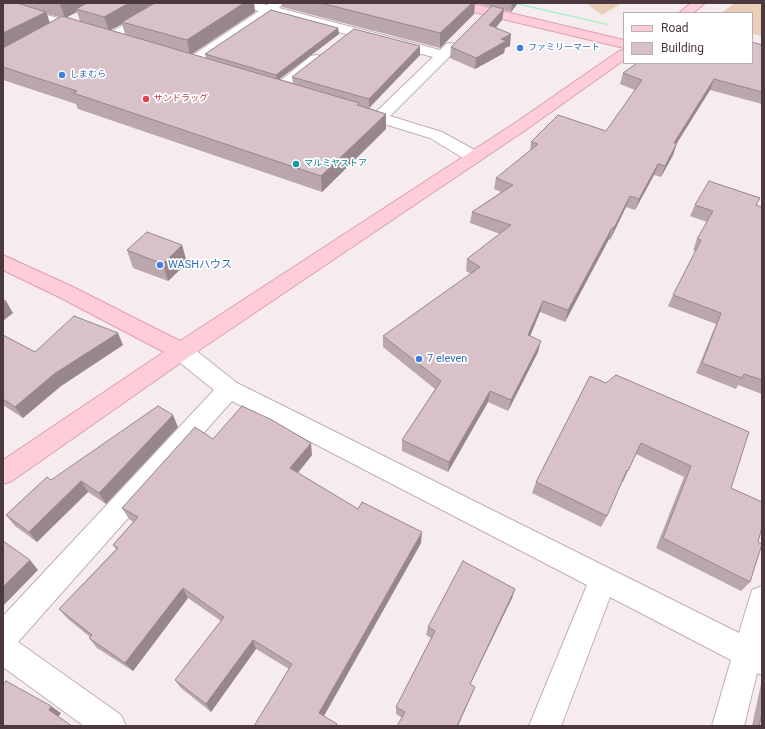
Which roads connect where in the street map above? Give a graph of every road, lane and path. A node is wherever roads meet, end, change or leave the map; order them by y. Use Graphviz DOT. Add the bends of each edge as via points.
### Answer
graph roads {
  1 [pos="45,3"];
  2 [pos="171,3"];
  3 [pos="244,3"];
  4 [pos="452,3"];
  5 [pos="699,3"];
  6 [pos="3,6"];
  7 [pos="274,6"];
  8 [pos="487,11"];
  9 [pos="24,12"];
  10 [pos="686,12"];
  11 [pos="80,17"];
  12 [pos="3,20"];
  13 [pos="476,22"];
  14 [pos="67,24"];
  15 [pos="352,31"];
  16 [pos="48,35"];
  17 [pos="111,38"];
  18 [pos="459,39"];
  19 [pos="340,41"];
  20 [pos="126,42"];
  21 [pos="623,44"];
  22 [pos="328,50"];
  23 [pos="443,55"];
  24 [pos="623,55"];
  25 [pos="178,58"];
  26 [pos="192,62"];
  27 [pos="207,66"];
  28 [pos="266,84"];
  29 [pos="280,88"];
  30 [pos="296,93"];
  31 [pos="341,106"];
  32 [pos="379,118"];
  33 [pos="474,157"];
  34 [pos="3,262"];
  35 [pos="181,351"];
  36 [pos="229,389"];
  37 [pos="3,473"];
  38 [pos="603,580"];
  39 [pos="762,600"];
  40 [pos="3,637"];
  41 [pos="3,649"];
  42 [pos="755,656"];
  43 [pos="110,726"];
  44 [pos="545,726"];
  45 [pos="728,726"];
  1 -- 9 [label="street"];
  2 -- 17 [label="street"];
  3 -- 7 [label="street"];
  4 -- 8 [label="street"];
  5 -- 10 [label="street"];
  6 -- 9 [label="street"];
  7 -- 15 [label="street"];
  7 -- 26 [label="street"];
  8 -- 13 [label="street"];
  8 -- 21 [label="street"];
  9 -- 12 [label="street"];
  9 -- 14 [label="street"];
  11 -- 14 [label="street"];
  14 -- 16 [label="street"];
  14 -- 17 [label="street"];
  15 -- 19 [label="street"];
  15 -- 23 [label="street"];
  17 -- 20 [label="street"];
  18 -- 23 [label="street"];
  22 -- 29 [label="street"];
  23 -- 32 [label="street"];
  24 -- 33 [label="street"];
  25 -- 26 [label="street"];
  26 -- 27 [label="street"];
  28 -- 29 [label="street"];
  29 -- 30 [label="street"];
  31 -- 32 [label="street"];
  32 -- 33 [label="street" via="436,135"];
  33 -- 35 [label="street"];
  34 -- 35 [label="street"];
  35 -- 36 [label="street"];
  35 -- 37 [label="street"];
  36 -- 38 [label="street"];
  36 -- 40 [label="street"];
  38 -- 42 [label="street"];
  38 -- 44 [label="street"];
  39 -- 42 [label="street"];
  41 -- 43 [label="street"];
  42 -- 45 [label="street"];
}
